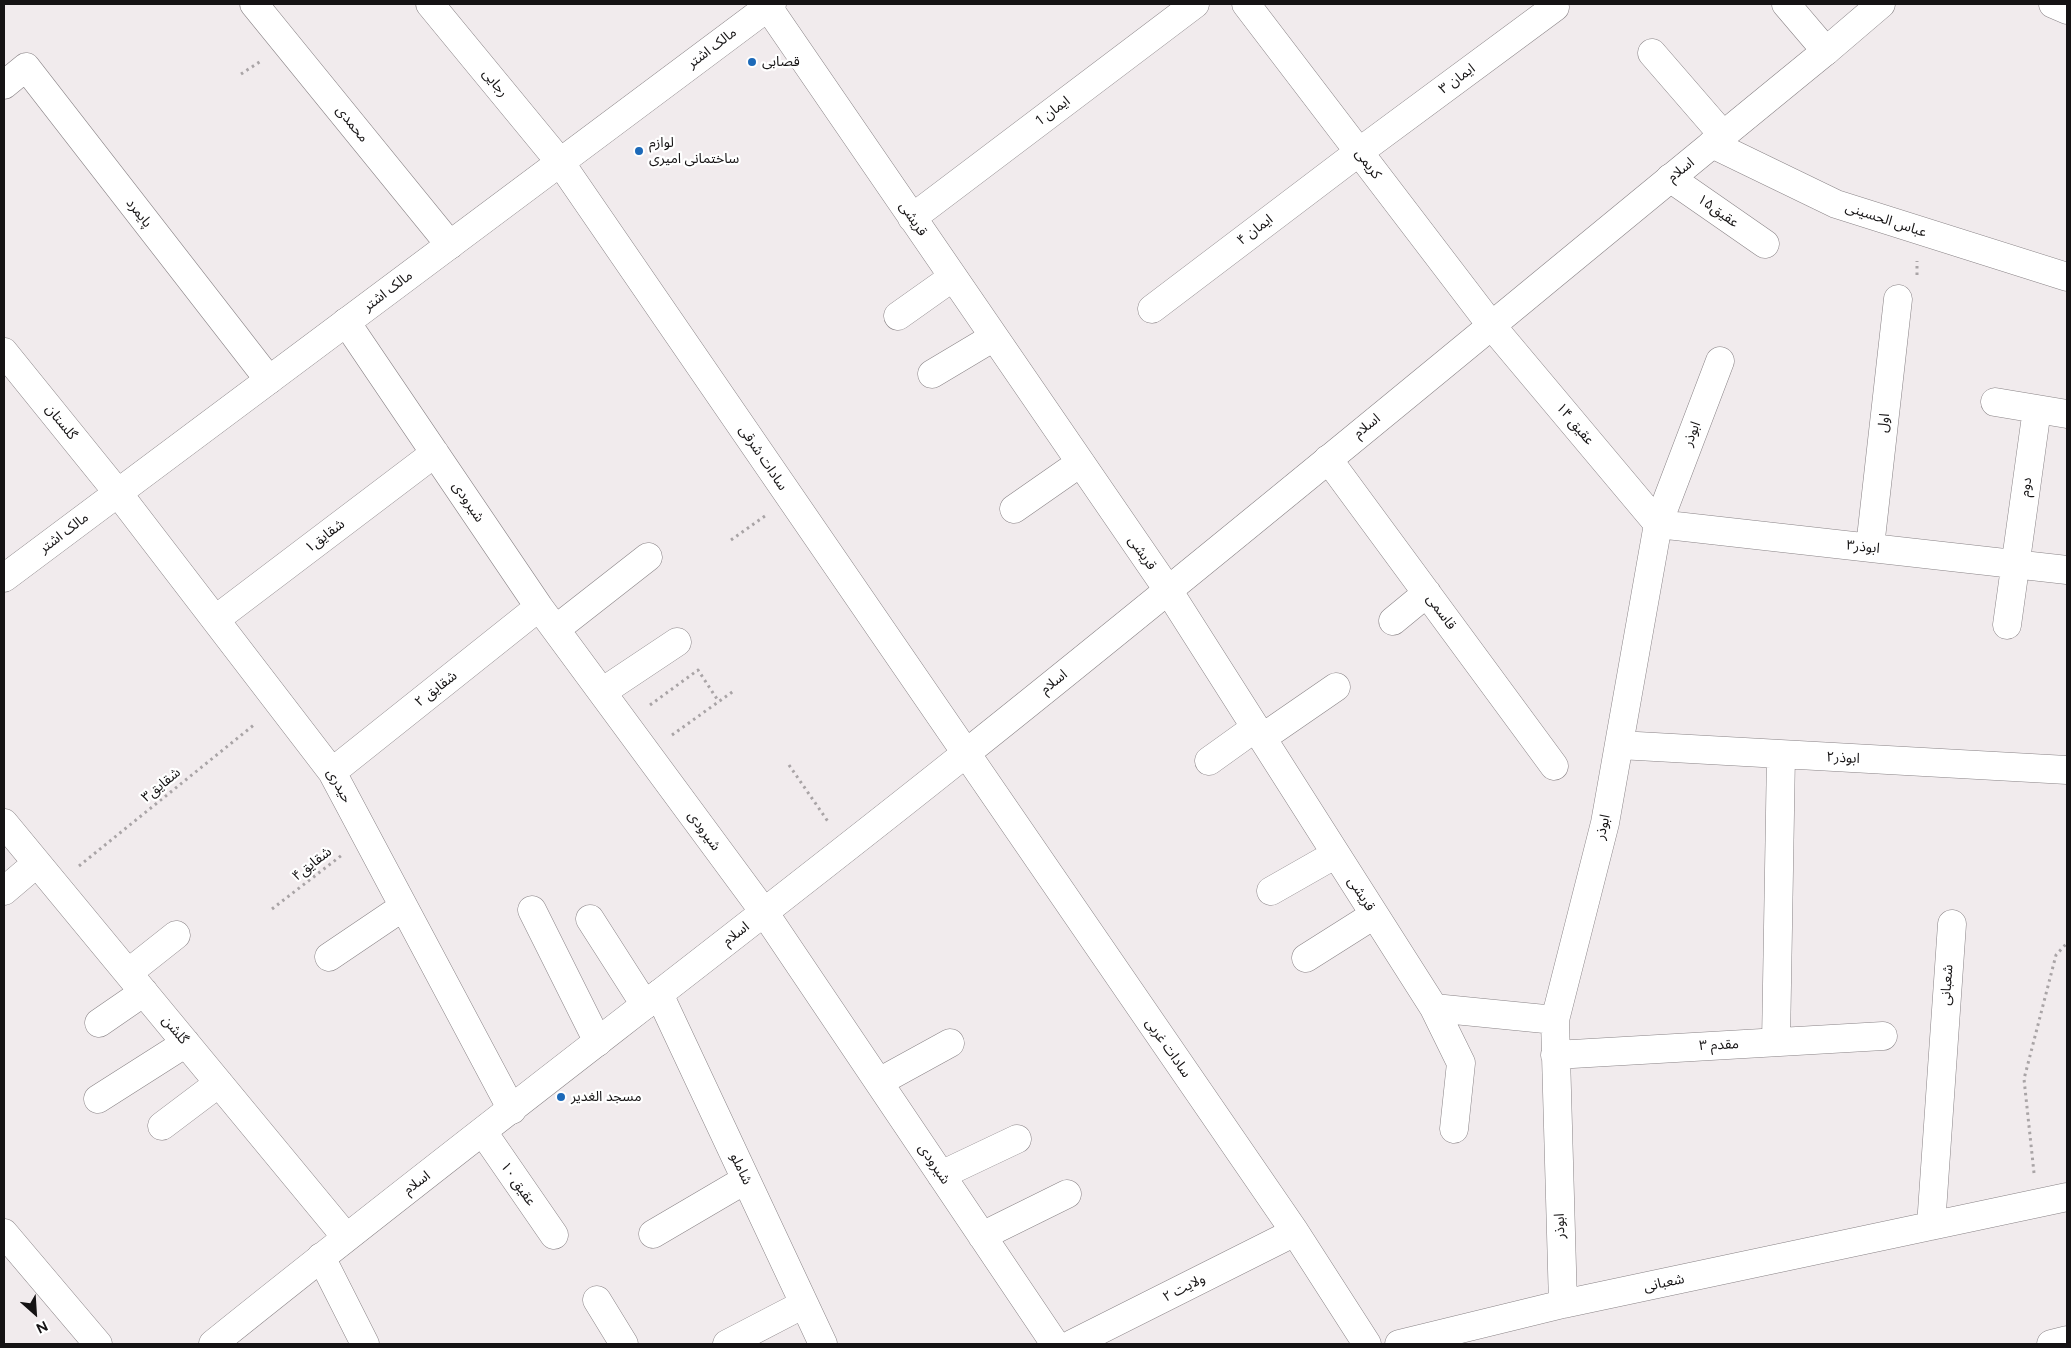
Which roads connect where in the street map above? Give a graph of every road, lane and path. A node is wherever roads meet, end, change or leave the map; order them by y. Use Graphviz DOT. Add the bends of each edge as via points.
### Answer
graph roads {
  1 [pos="254,4"];
  2 [pos="430,4"];
  3 [pos="1195,4"];
  4 [pos="1246,4"];
  5 [pos="1786,4"];
  6 [pos="1881,4"];
  7 [pos="2054,4"];
  8 [pos="770,6"];
  9 [pos="1555,7"];
  10 [pos="2067,10"];
  11 [pos="1826,51"];
  12 [pos="1652,53"];
  13 [pos="4,85"];
  14 [pos="1718,139"];
  15 [pos="1358,152"];
  16 [pos="560,162"];
  17 [pos="1670,178"];
  18 [pos="912,218"];
  19 [pos="1765,244"];
  20 [pos="450,245"];
  21 [pos="953,277"];
  22 [pos="2067,277"];
  23 [pos="1898,299"];
  24 [pos="1152,309"];
  25 [pos="898,316"];
  26 [pos="346,322"];
  27 [pos="1491,325"];
  28 [pos="994,337"];
  29 [pos="4,352"];
  30 [pos="1720,361"];
  31 [pos="932,374"];
  32 [pos="269,380"];
  33 [pos="1995,402"];
  34 [pos="2036,409"];
  35 [pos="2067,414"];
  36 [pos="435,453"];
  37 [pos="1328,458"];
  38 [pos="1080,463"];
  39 [pos="118,493"];
  40 [pos="790,498"];
  41 [pos="1014,509"];
  42 [pos="1658,524"];
  43 [pos="731,540"];
  44 [pos="1870,548"];
  45 [pos="648,557"];
  46 [pos="2016,564"];
  47 [pos="2067,570"];
  48 [pos="4,578"];
  49 [pos="1168,590"];
  50 [pos="1427,593"];
  51 [pos="539,607"];
  52 [pos="216,619"];
  53 [pos="1393,621"];
  54 [pos="2007,625"];
  55 [pos="556,629"];
  56 [pos="676,642"];
  57 [pos="1336,687"];
  58 [pos="735,690"];
  59 [pos="602,692"];
  60 [pos="718,702"];
  61 [pos="280,703"];
  62 [pos="625,723"];
  63 [pos="1259,733"];
  64 [pos="1619,745"];
  65 [pos="647,753"];
  66 [pos="966,754"];
  67 [pos="1782,755"];
  68 [pos="1209,761"];
  69 [pos="789,764"];
  70 [pos="1554,766"];
  71 [pos="2067,770"];
  72 [pos="332,772"];
  73 [pos="4,823"];
  74 [pos="366,837"];
  75 [pos="846,848"];
  76 [pos="1336,854"];
  77 [pos="37,863"];
  78 [pos="55,885"];
  79 [pos="4,891"];
  80 [pos="1271,891"];
  81 [pos="404,907"];
  82 [pos="272,909"];
  83 [pos="532,910"];
  84 [pos="764,912"];
  85 [pos="1374,914"];
  86 [pos="590,919"];
  87 [pos="1952,924"];
  88 [pos="176,935"];
  89 [pos="2067,943"];
  90 [pos="330,957"];
  91 [pos="1306,958"];
  92 [pos="136,983"];
  93 [pos="652,1000"];
  94 [pos="1434,1008"];
  95 [pos="1555,1020"];
  96 [pos="100,1024"];
  97 [pos="1883,1036"];
  98 [pos="598,1042"];
  99 [pos="1776,1042"];
  100 [pos="186,1043"];
  101 [pos="950,1043"];
  102 [pos="1555,1054"];
  103 [pos="879,1082"];
  104 [pos="219,1083"];
  105 [pos="98,1099"];
  106 [pos="512,1110"];
  107 [pos="162,1126"];
  108 [pos="1454,1128"];
  109 [pos="482,1132"];
  110 [pos="1017,1139"];
  111 [pos="941,1175"];
  112 [pos="745,1180"];
  113 [pos="1068,1194"];
  114 [pos="2067,1197"];
  115 [pos="2037,1204"];
  116 [pos="1931,1226"];
  117 [pos="1295,1232"];
  118 [pos="4,1233"];
  119 [pos="653,1234"];
  120 [pos="554,1236"];
  121 [pos="982,1236"];
  122 [pos="346,1237"];
  123 [pos="321,1257"];
  124 [pos="597,1300"];
  125 [pos="804,1304"];
  126 [pos="1563,1304"];
  127 [pos="2067,1340"];
  128 [pos="98,1344"];
  129 [pos="213,1344"];
  130 [pos="365,1344"];
  131 [pos="624,1344"];
  132 [pos="727,1344"];
  133 [pos="823,1344"];
  134 [pos="1055,1344"];
  135 [pos="1072,1344"];
  136 [pos="1367,1344"];
  137 [pos="1399,1344"];
  138 [pos="2051,1344"];
  1 -- 20 [label="street, محمدی"];
  2 -- 16 [label="street, رجایی"];
  3 -- 18 [label="street, ایمان 1"];
  4 -- 15 [label="street, کریمی"];
  5 -- 11 [label="street"];
  6 -- 11 [label="street, اسلام"];
  7 -- 10 [label="street"];
  8 -- 16 [label="street, مالک اشتر"];
  8 -- 18 [label="street, قریشی"];
  9 -- 15 [label="street, ایمان ۳"];
  11 -- 14 [label="street, اسلام"];
  12 -- 14 [label="street"];
  13 -- 32 [label="street, پایمرد" via="26,68"];
  14 -- 17 [label="street, اسلام"];
  14 -- 22 [label="street, عباس الحسینی" via="1836,204"];
  15 -- 24 [label="street, ایمان ۴"];
  15 -- 27 [label="street, کریمی"];
  16 -- 20 [label="street, مالک اشتر"];
  16 -- 40 [label="street, سادات شرقی"];
  17 -- 19 [label="street, عقیق۱۵"];
  17 -- 27 [label="street, اسلام"];
  18 -- 21 [label="street, قریشی"];
  20 -- 26 [label="street, مالک اشتر"];
  21 -- 25 [label="street"];
  21 -- 28 [label="street, قریشی"];
  23 -- 44 [label="street, اول"];
  26 -- 32 [label="street, مالک اشتر"];
  26 -- 36 [label="street, شیرودی"];
  27 -- 37 [label="street, اسلام"];
  27 -- 42 [label="street, عقیق ۱۴"];
  28 -- 31 [label="street"];
  28 -- 38 [label="street, قریشی"];
  29 -- 39 [label="street, گلستان"];
  30 -- 42 [label="street, ابوذر"];
  32 -- 39 [label="street, مالک اشتر"];
  33 -- 34 [label="street"];
  34 -- 35 [label="street"];
  34 -- 46 [label="street, دوم"];
  36 -- 51 [label="street, شیرودی"];
  36 -- 52 [label="street, شقایق۱"];
  37 -- 49 [label="street, اسلام"];
  37 -- 50 [label="street, قاسمی"];
  38 -- 41 [label="street"];
  38 -- 49 [label="street, قریشی"];
  39 -- 48 [label="street, مالک اشتر"];
  39 -- 52 [label="street, حیدری"];
  40 -- 43 [label="path"];
  40 -- 66 [label="street, سادات شرقی"];
  42 -- 44 [label="street, ابوذر۳"];
  42 -- 64 [label="street, ابوذر"];
  44 -- 46 [label="street, ابوذر۳"];
  45 -- 55 [label="street"];
  46 -- 47 [label="street, ابوذر۳"];
  46 -- 54 [label="street, دوم"];
  49 -- 63 [label="street, قریشی"];
  49 -- 66 [label="street, اسلام"];
  50 -- 53 [label="street"];
  50 -- 70 [label="street, قاسمی"];
  51 -- 55 [label="street, شیرودی"];
  51 -- 72 [label="street, شقایق ۲"];
  52 -- 61 [label="street, حیدری"];
  55 -- 59 [label="street, شیرودی"];
  56 -- 59 [label="street"];
  57 -- 63 [label="street"];
  58 -- 60 [label="path"];
  59 -- 62 [label="street, شیرودی"];
  60 -- 62 [label="path" via="698,670"];
  60 -- 65 [label="path"];
  61 -- 72 [label="street, حیدری"];
  61 -- 78 [label="path, شقایق۳"];
  62 -- 65 [label="street, شیرودی"];
  63 -- 68 [label="street"];
  63 -- 76 [label="street, قریشی"];
  64 -- 67 [label="street, ابوذر۲"];
  64 -- 95 [label="street, ابوذر" via="1605,823"];
  65 -- 84 [label="street, شیرودی"];
  66 -- 75 [label="street, اسلام"];
  66 -- 117 [label="street, سادات غربی"];
  67 -- 71 [label="street, ابوذر۲"];
  67 -- 99 [label="street"];
  69 -- 75 [label="path"];
  72 -- 74 [label="street, حیدری"];
  73 -- 77 [label="street, گلشن"];
  74 -- 81 [label="street, حیدری"];
  74 -- 82 [label="path, شقایق۴"];
  75 -- 84 [label="street, اسلام"];
  76 -- 80 [label="street"];
  76 -- 85 [label="street, قریشی"];
  77 -- 78 [label="street, گلشن"];
  77 -- 79 [label="street"];
  78 -- 92 [label="street, گلشن"];
  81 -- 90 [label="street"];
  81 -- 106 [label="street, حیدری"];
  83 -- 98 [label="street"];
  84 -- 93 [label="street, اسلام"];
  84 -- 103 [label="street, شیرودی"];
  85 -- 91 [label="street"];
  85 -- 94 [label="street, قریشی"];
  86 -- 93 [label="street, شاملو"];
  87 -- 116 [label="street, شعبانی"];
  88 -- 92 [label="street"];
  89 -- 115 [label="path" via="2056,955 2024,1079"];
  92 -- 96 [label="street"];
  92 -- 100 [label="street, گلشن"];
  93 -- 98 [label="street, اسلام"];
  93 -- 112 [label="street, شاملو"];
  94 -- 95 [label="street"];
  94 -- 108 [label="street, قریشی" via="1461,1064"];
  95 -- 102 [label="street, ابوذر"];
  97 -- 99 [label="street, مقدم ۳"];
  98 -- 106 [label="street, اسلام"];
  99 -- 102 [label="street, مقدم ۳"];
  100 -- 104 [label="street, گلشن"];
  100 -- 105 [label="street"];
  101 -- 103 [label="street"];
  102 -- 126 [label="street, ابوذر"];
  103 -- 111 [label="street, شیرودی"];
  104 -- 107 [label="street"];
  104 -- 122 [label="street, گلشن"];
  106 -- 109 [label="street, اسلام"];
  109 -- 120 [label="street, عقیق ۱۰"];
  109 -- 122 [label="street, اسلام"];
  110 -- 111 [label="street"];
  111 -- 121 [label="street, شیرودی"];
  112 -- 119 [label="street"];
  112 -- 125 [label="street, شاملو"];
  113 -- 121 [label="street"];
  114 -- 115 [label="street, شعبانی"];
  115 -- 116 [label="street, شعبانی"];
  116 -- 126 [label="street, شعبانی"];
  117 -- 135 [label="street, ولایت ۲"];
  117 -- 136 [label="street, سادات غربی"];
  118 -- 128 [label="street"];
  121 -- 134 [label="street, شیرودی"];
  122 -- 123 [label="street, اسلام"];
  123 -- 129 [label="street, اسلام"];
  123 -- 130 [label="street"];
  124 -- 131 [label="street"];
  125 -- 132 [label="street"];
  125 -- 133 [label="street, شاملو"];
  126 -- 137 [label="street, شعبانی"];
  127 -- 138 [label="street"];
}
